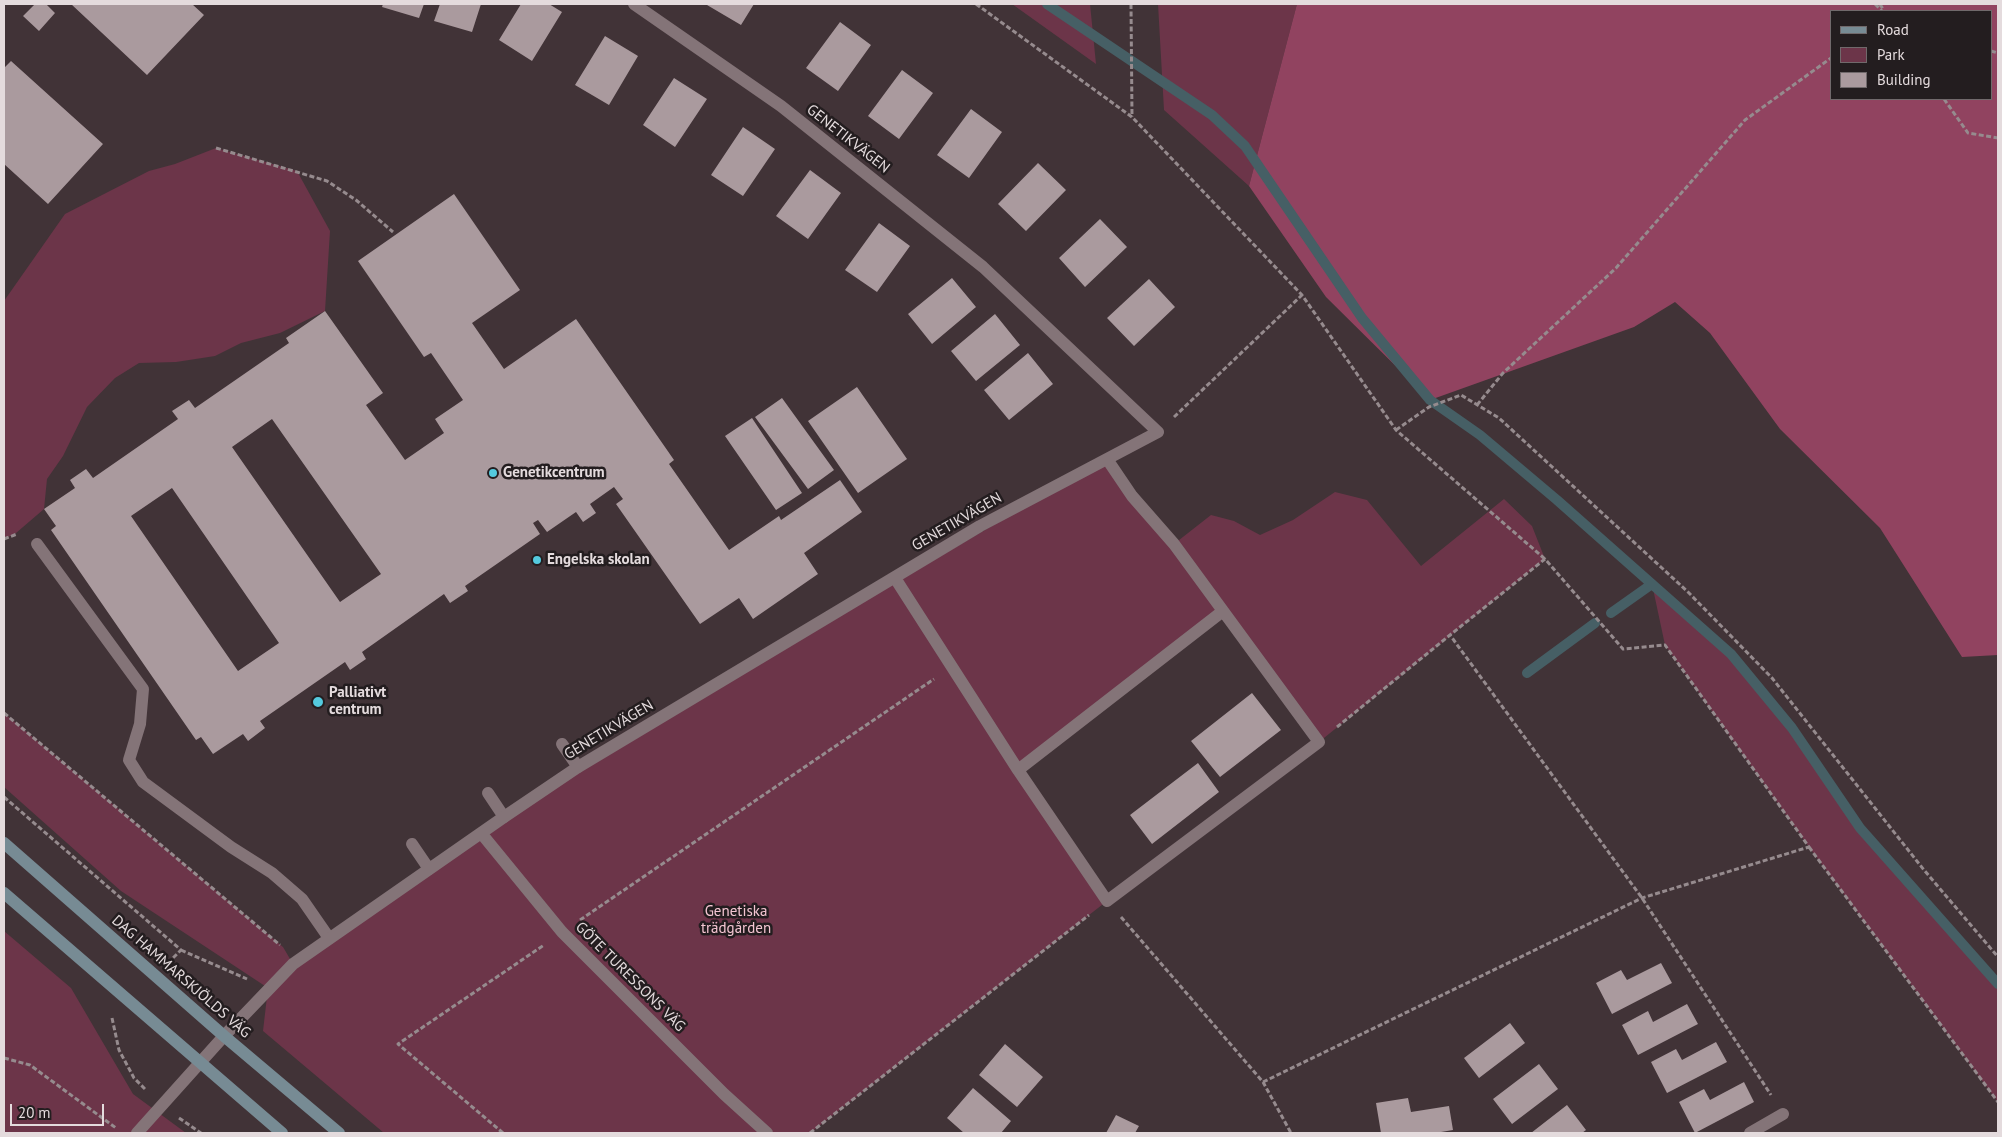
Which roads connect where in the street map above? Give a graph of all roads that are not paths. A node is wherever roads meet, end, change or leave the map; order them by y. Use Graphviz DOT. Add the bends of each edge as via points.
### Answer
graph roads {
  1 [pos="634,4"];
  2 [pos="1106,459"];
  3 [pos="37,544"];
  4 [pos="896,578"];
  5 [pos="1223,610"];
  6 [pos="562,744"];
  7 [pos="578,767"];
  8 [pos="1018,770"];
  9 [pos="488,793"];
  10 [pos="504,817"];
  11 [pos="481,833"];
  12 [pos="4,843"];
  13 [pos="412,844"];
  14 [pos="429,869"];
  15 [pos="4,893"];
  16 [pos="329,938"];
  17 [pos="224,1036"];
  18 [pos="200,1064"];
  19 [pos="1783,1114"];
  20 [pos="138,1133"];
  21 [pos="282,1133"];
  22 [pos="339,1133"];
  23 [pos="767,1133"];
  24 [pos="1750,1133"];
  1 -- 2 [label="street, GENETIKVÄGEN" via="781,106 983,267 1158,432"];
  2 -- 4 [label="street, GENETIKVÄGEN" via="980,526"];
  2 -- 5 [label="street"];
  3 -- 16 [label="street" via="143,689 140,724 129,760 144,782 231,847 272,873 302,899"];
  4 -- 7 [label="street, GENETIKVÄGEN"];
  4 -- 8 [label="street"];
  5 -- 8 [label="street"];
  5 -- 8 [label="street" via="1319,742 1107,901"];
  6 -- 7 [label="street"];
  7 -- 10 [label="street, GENETIKVÄGEN"];
  9 -- 10 [label="street"];
  10 -- 11 [label="street, GENETIKVÄGEN"];
  11 -- 14 [label="street, GENETIKVÄGEN"];
  11 -- 23 [label="street, GÖTE TURESSONS VÄG" via="562,932"];
  12 -- 17 [label="main road, DAG HAMMARSKJÖLDS VÄG"];
  13 -- 14 [label="street"];
  14 -- 16 [label="street, GENETIKVÄGEN"];
  15 -- 18 [label="main road"];
  16 -- 17 [label="street, GENETIKVÄGEN" via="293,964"];
  17 -- 18 [label="street, GENETIKVÄGEN"];
  17 -- 22 [label="main road, DAG HAMMARSKJÖLDS VÄG"];
  18 -- 20 [label="street, GENETIKVÄGEN"];
  18 -- 21 [label="main road"];
  19 -- 24 [label="street"];
}
